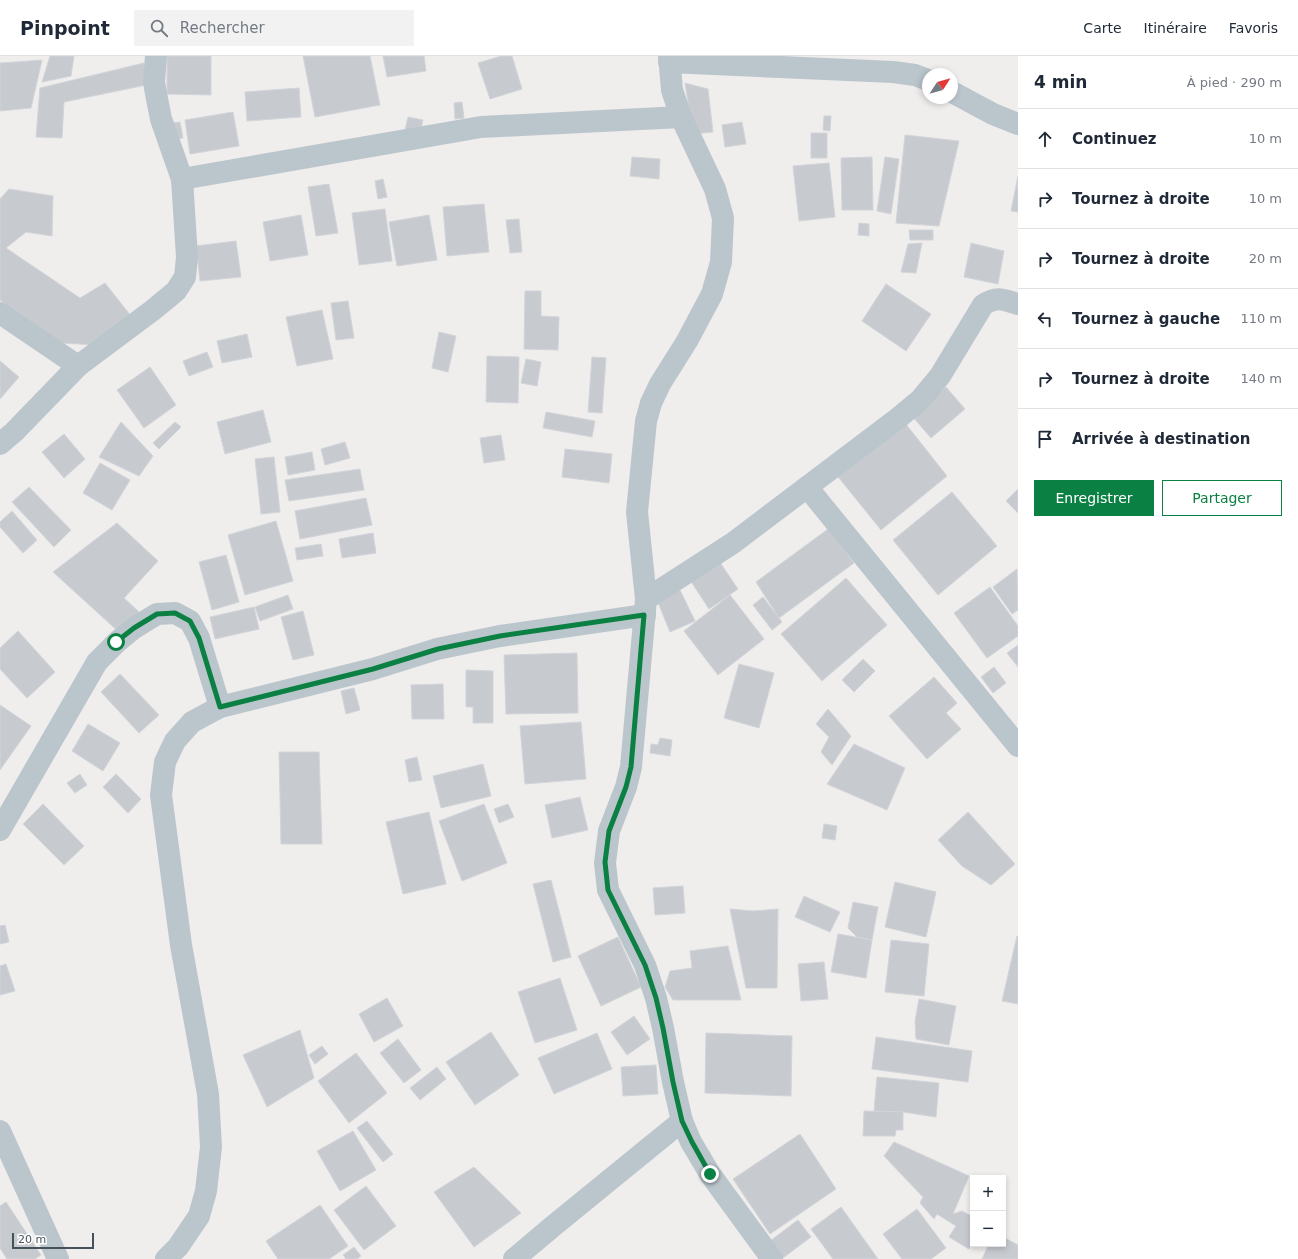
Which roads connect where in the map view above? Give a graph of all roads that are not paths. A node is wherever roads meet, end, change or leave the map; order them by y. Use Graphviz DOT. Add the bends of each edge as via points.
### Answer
graph roads {
  1 [pos="156,56"];
  2 [pos="669,59"];
  3 [pos="922,78"];
  4 [pos="958,95"];
  5 [pos="681,117"];
  6 [pos="1018,124"];
  7 [pos="182,179"];
  8 [pos="1018,304"];
  9 [pos="0,313"];
  10 [pos="78,366"];
  11 [pos="0,444"];
  12 [pos="807,487"];
  13 [pos="645,607"];
  14 [pos="220,707"];
  15 [pos="1018,746"];
  16 [pos="0,830"];
  17 [pos="682,1121"];
  18 [pos="0,1131"];
  19 [pos="58,1259"];
  20 [pos="166,1259"];
  21 [pos="514,1259"];
  22 [pos="772,1259"];
  1 -- 7 [label="street" via="154,82 161,118"];
  2 -- 3 [label="street" via="893,72"];
  2 -- 5 [label="street" via="672,90"];
  4 -- 6 [label="street"];
  5 -- 7 [label="street" via="481,126"];
  5 -- 13 [label="street" via="715,189 723,218 721,262 712,294 660,384 646,421 637,512"];
  7 -- 10 [label="street" via="187,257 185,277 176,291"];
  8 -- 12 [label="street" via="1001,299 983,305 940,376 920,400"];
  9 -- 10 [label="street"];
  10 -- 11 [label="street"];
  12 -- 13 [label="street"];
  12 -- 15 [label="street"];
  13 -- 14 [label="street" via="438,649 373,669"];
  13 -- 17 [label="street" via="631,767 609,831 605,862 608,890 645,965 656,998"];
  14 -- 16 [label="street" via="199,638 190,621 175,613 157,614 116,642 97,662"];
  14 -- 20 [label="street" via="192,722 175,741 165,762 161,795 181,945 208,1094 211,1147 206,1191 199,1216 178,1247"];
  17 -- 21 [label="street"];
  17 -- 22 [label="street" via="710,1174"];
  18 -- 19 [label="street"];
}
